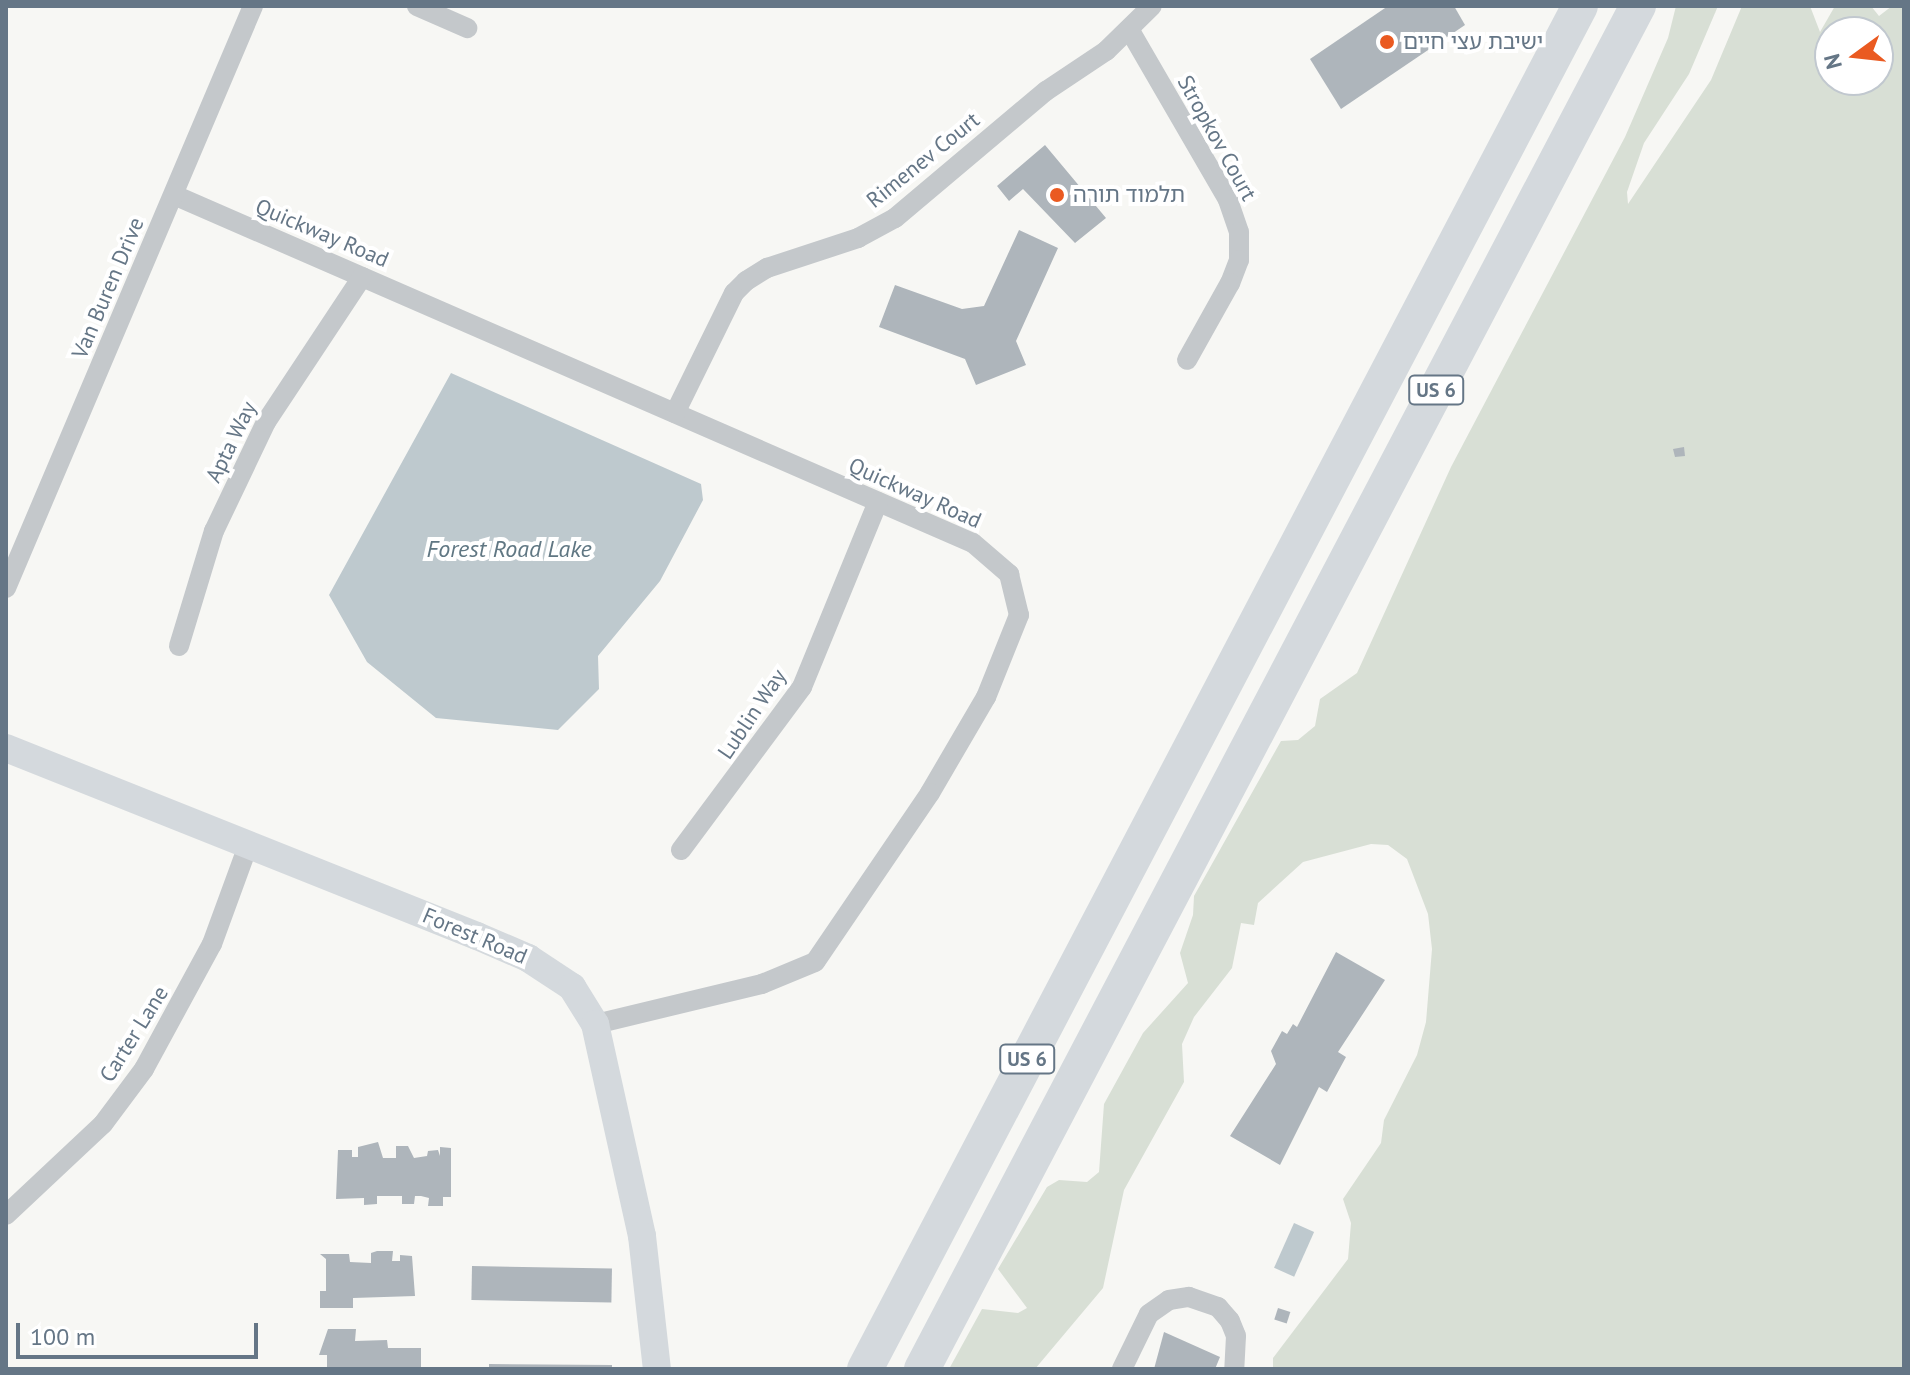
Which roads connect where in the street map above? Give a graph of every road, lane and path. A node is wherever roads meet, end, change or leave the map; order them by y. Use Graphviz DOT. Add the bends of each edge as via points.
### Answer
graph roads {
  1 [pos="253,6"];
  2 [pos="417,6"];
  3 [pos="1152,6"];
  4 [pos="1580,6"];
  5 [pos="1638,6"];
  6 [pos="467,28"];
  7 [pos="1129,29"];
  8 [pos="174,195"];
  9 [pos="362,277"];
  10 [pos="1187,360"];
  11 [pos="675,413"];
  12 [pos="878,502"];
  13 [pos="7,585"];
  14 [pos="179,646"];
  15 [pos="6,748"];
  16 [pos="249,843"];
  17 [pos="681,850"];
  18 [pos="595,1024"];
  19 [pos="6,1215"];
  20 [pos="657,1369"];
  21 [pos="865,1369"];
  22 [pos="922,1369"];
  23 [pos="1122,1369"];
  24 [pos="1234,1369"];
  1 -- 8 [label="street, Van Buren Drive"];
  2 -- 6 [label="street"];
  3 -- 7 [label="street, Rimenev Court"];
  4 -- 21 [label="highway, US 6"];
  5 -- 22 [label="highway, US 6"];
  7 -- 10 [label="street, Stropkov Court" via="1228,200 1239,232 1239,260 1230,283"];
  7 -- 11 [label="street, Rimenev Court" via="895,218 858,238 767,268 746,281 734,293"];
  8 -- 9 [label="street, Quickway Road"];
  8 -- 13 [label="street, Van Buren Drive"];
  9 -- 11 [label="street, Quickway Road"];
  9 -- 14 [label="street, Apta Way" via="266,422 214,531"];
  11 -- 12 [label="street, Quickway Road"];
  12 -- 17 [label="street, Lublin Way" via="802,687"];
  12 -- 18 [label="street, Quickway Road" via="973,543 1009,574 1018,594 1019,615 986,697 922,805 815,962 762,984"];
  15 -- 16 [label="street, Forest Road"];
  16 -- 18 [label="street, Forest Road" via="528,958 572,987"];
  16 -- 19 [label="street, Carter Lane" via="212,944 144,1069 103,1124"];
  18 -- 20 [label="street, Forest Road" via="642,1236"];
  23 -- 24 [label="street" via="1149,1314 1169,1300 1189,1297 1218,1307 1230,1321 1236,1336"];
}
